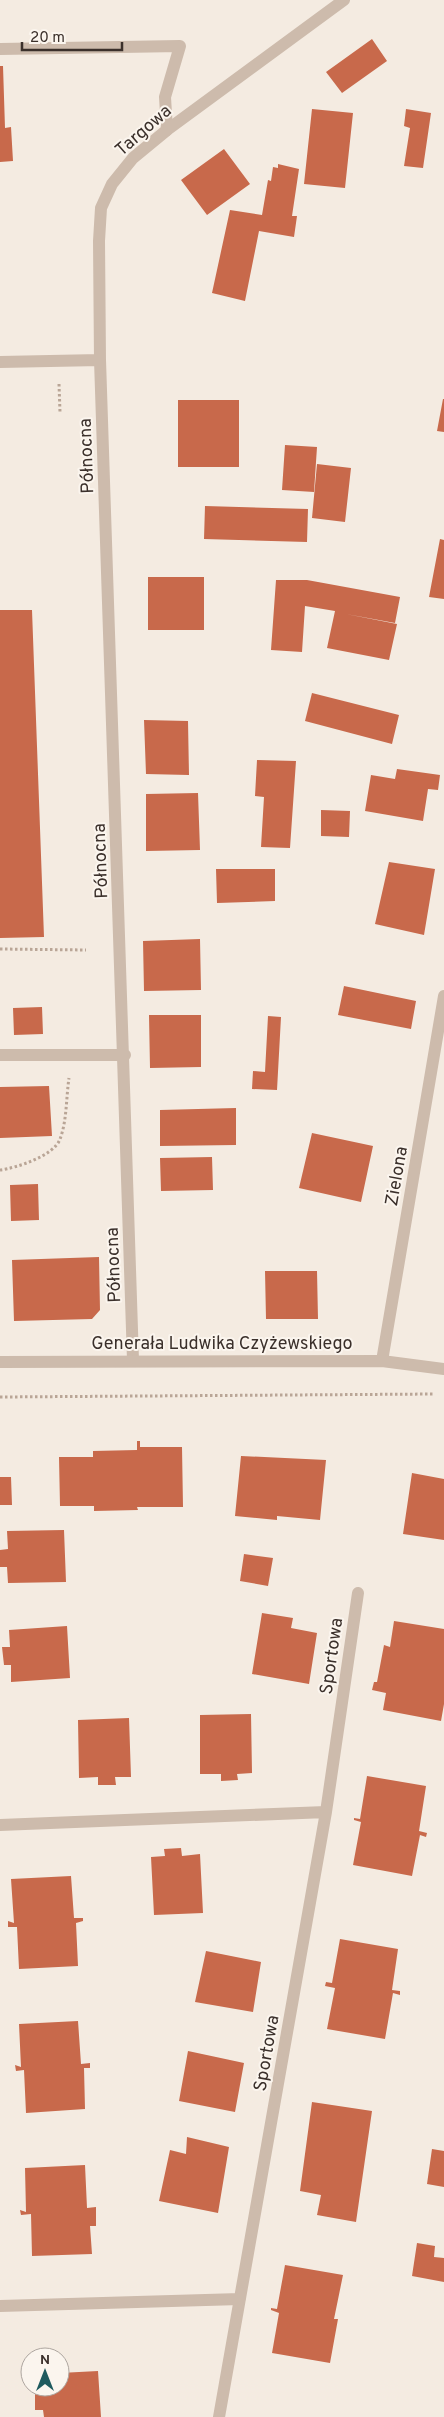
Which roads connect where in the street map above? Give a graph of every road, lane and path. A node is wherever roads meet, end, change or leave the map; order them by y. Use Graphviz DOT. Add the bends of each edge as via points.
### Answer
graph roads {
  1 [pos="344,0"];
  2 [pos="0,49"];
  3 [pos="167,130"];
  4 [pos="100,360"];
  5 [pos="0,362"];
  6 [pos="59,381"];
  7 [pos="60,412"];
  8 [pos="0,949"];
  9 [pos="86,950"];
  10 [pos="444,996"];
  11 [pos="71,1054"];
  12 [pos="0,1055"];
  13 [pos="124,1055"];
  14 [pos="0,1170"];
  15 [pos="133,1360"];
  16 [pos="382,1361"];
  17 [pos="0,1362"];
  18 [pos="444,1369"];
  19 [pos="436,1394"];
  20 [pos="0,1397"];
  21 [pos="358,1593"];
  22 [pos="326,1812"];
  23 [pos="0,1825"];
  24 [pos="240,2299"];
  25 [pos="0,2306"];
  26 [pos="219,2417"];
  1 -- 3 [label="street, Targowa"];
  2 -- 3 [label="street" via="180,46 165,97"];
  3 -- 4 [label="street, Targowa" via="133,158 112,184 102,208 99,241"];
  4 -- 5 [label="street"];
  4 -- 13 [label="street, Północna"];
  6 -- 7 [label="path"];
  8 -- 9 [label="path"];
  10 -- 16 [label="street, Zielona"];
  11 -- 12 [label="street"];
  11 -- 13 [label="street"];
  11 -- 14 [label="path" via="60,1142 18,1168"];
  13 -- 15 [label="street, Północna"];
  15 -- 16 [label="street, Generała Ludwika Czyżewskiego"];
  15 -- 17 [label="street, Generała Ludwika Czyżewskiego"];
  16 -- 18 [label="street, Generała Ludwika Czyżewskiego"];
  19 -- 20 [label="path"];
  21 -- 22 [label="street, Sportowa"];
  22 -- 23 [label="street"];
  22 -- 24 [label="street, Sportowa"];
  24 -- 25 [label="street"];
  24 -- 26 [label="street, Sportowa"];
}
